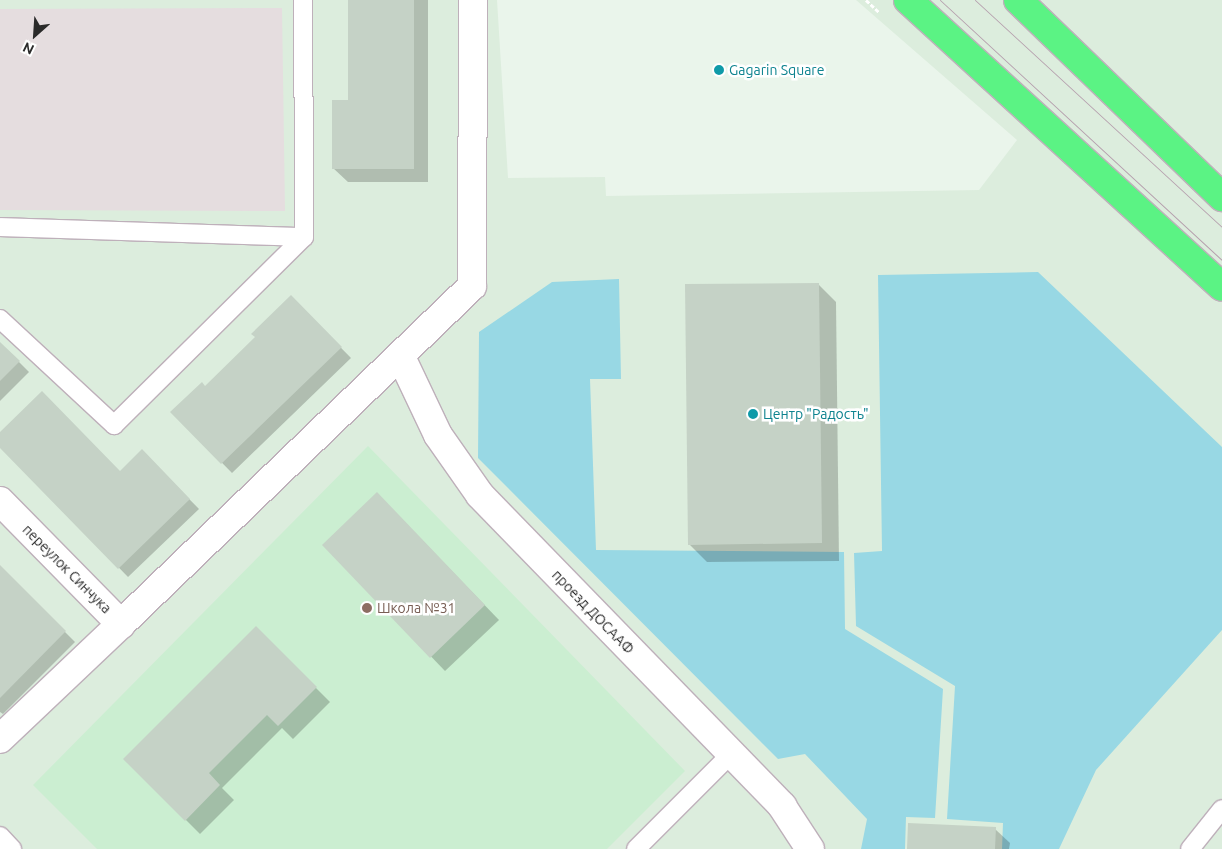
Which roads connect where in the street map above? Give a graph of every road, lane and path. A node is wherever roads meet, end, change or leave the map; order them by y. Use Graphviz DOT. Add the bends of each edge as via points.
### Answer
graph roads {
  1 [pos="303,0"];
  2 [pos="473,0"];
  3 [pos="908,0"];
  4 [pos="1018,0"];
  5 [pos="1222,196"];
  6 [pos="0,227"];
  7 [pos="304,237"];
  8 [pos="1222,287"];
  9 [pos="0,318"];
  10 [pos="401,357"];
  11 [pos="0,501"];
  12 [pos="121,624"];
  13 [pos="0,739"];
  14 [pos="731,754"];
  15 [pos="1222,808"];
  16 [pos="0,836"];
  17 [pos="12,849"];
  18 [pos="636,849"];
  19 [pos="810,849"];
  20 [pos="1190,849"];
  1 -- 7 [label="lane"];
  2 -- 10 [label="street" via="472,286"];
  3 -- 8 [label="main road"];
  4 -- 5 [label="main road"];
  6 -- 7 [label="lane"];
  7 -- 9 [label="lane" via="114,425"];
  10 -- 12 [label="street"];
  10 -- 14 [label="street, проезд ДОСААФ" via="438,435 480,496"];
  11 -- 12 [label="street, переулок Синчука"];
  12 -- 13 [label="street, переулок Синчука"];
  14 -- 18 [label="lane"];
  14 -- 19 [label="street, проезд ДОСААФ" via="782,806"];
  15 -- 20 [label="lane"];
  16 -- 17 [label="lane"];
}
